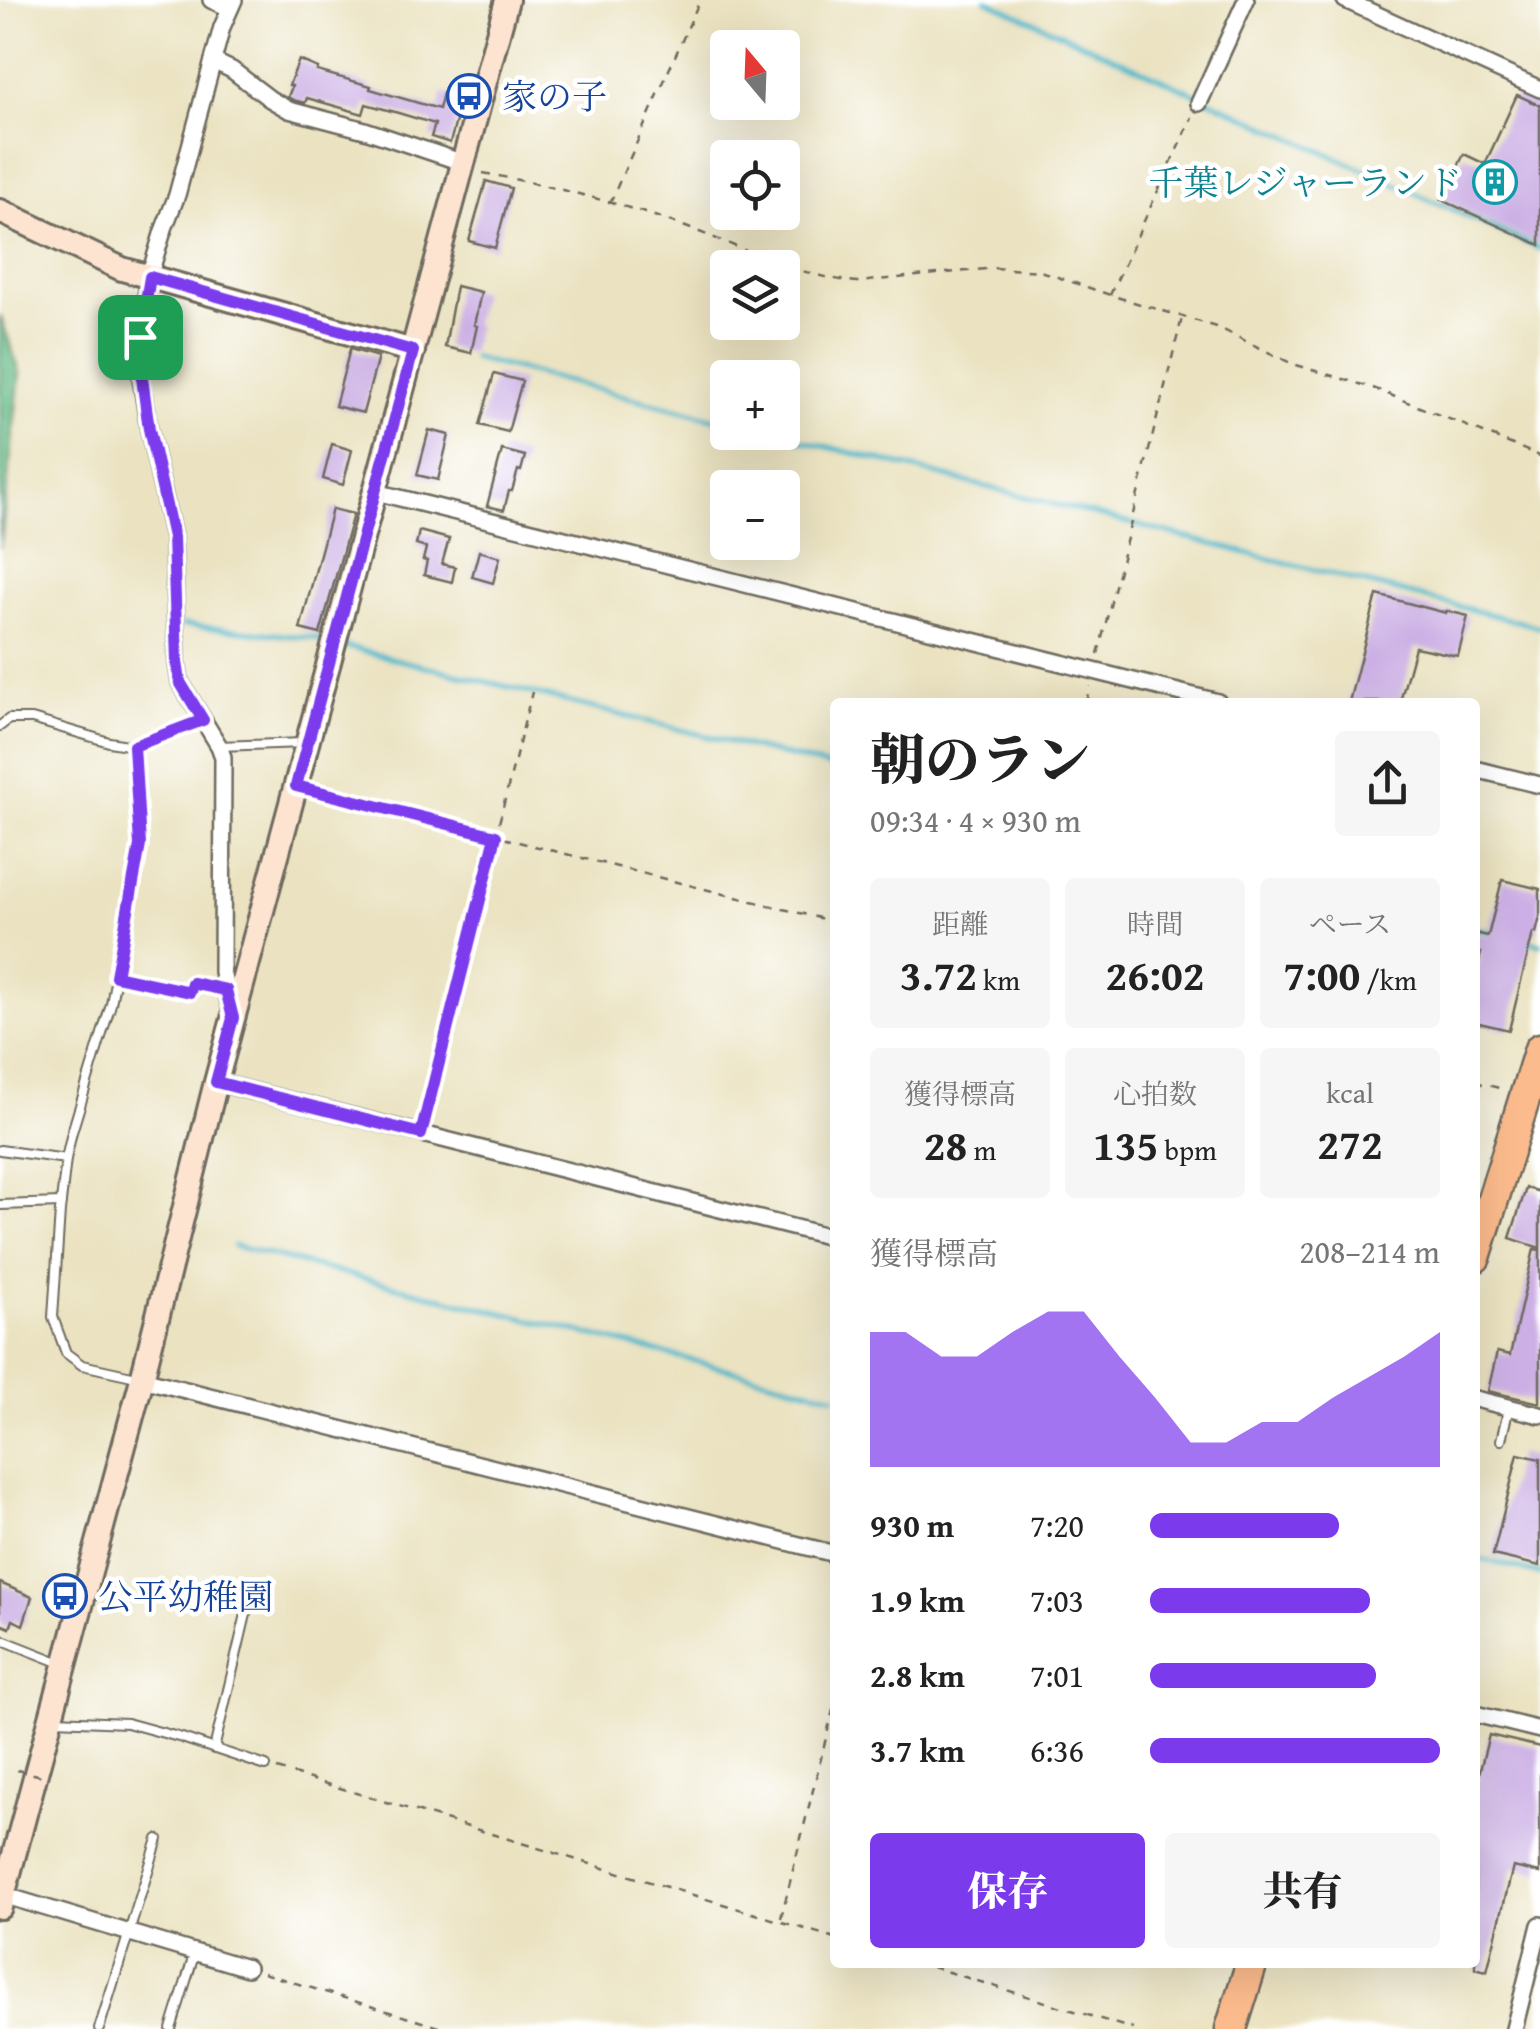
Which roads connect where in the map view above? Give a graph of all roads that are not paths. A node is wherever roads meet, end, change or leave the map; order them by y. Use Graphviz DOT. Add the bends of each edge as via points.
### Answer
graph roads {
  1 [pos="211,0"];
  2 [pos="507,0"];
  3 [pos="1246,0"];
  4 [pos="1345,0"];
  5 [pos="232,4"];
  6 [pos="213,61"];
  7 [pos="1540,89"];
  8 [pos="1199,102"];
  9 [pos="463,166"];
  10 [pos="0,211"];
  11 [pos="150,277"];
  12 [pos="413,351"];
  13 [pos="376,492"];
  14 [pos="1202,698"];
  15 [pos="203,720"];
  16 [pos="0,726"];
  17 [pos="308,743"];
  18 [pos="134,746"];
  19 [pos="220,746"];
  20 [pos="1480,769"];
  21 [pos="1540,785"];
  22 [pos="116,976"];
  23 [pos="226,990"];
  24 [pos="233,1018"];
  25 [pos="1540,1049"];
  26 [pos="216,1082"];
  27 [pos="0,1150"];
  28 [pos="66,1159"];
  29 [pos="60,1203"];
  30 [pos="0,1205"];
  31 [pos="830,1237"];
  32 [pos="1480,1244"];
  33 [pos="142,1378"];
  34 [pos="1480,1399"];
  35 [pos="1510,1407"];
  36 [pos="1540,1415"];
  37 [pos="1501,1440"];
  38 [pos="830,1553"];
  39 [pos="247,1610"];
  40 [pos="0,1639"];
  41 [pos="66,1664"];
  42 [pos="1480,1715"];
  43 [pos="51,1720"];
  44 [pos="1540,1730"];
  45 [pos="214,1749"];
  46 [pos="266,1766"];
  47 [pos="158,1839"];
  48 [pos="2,1901"];
  49 [pos="1540,1925"];
  50 [pos="129,1931"];
  51 [pos="196,1952"];
  52 [pos="247,1968"];
  53 [pos="1250,1968"];
  54 [pos="99,2029"];
  55 [pos="172,2029"];
  56 [pos="1231,2029"];
  57 [pos="1514,2029"];
  1 -- 5 [label="street"];
  2 -- 9 [label="street"];
  3 -- 8 [label="street"];
  4 -- 7 [label="street"];
  5 -- 6 [label="street"];
  6 -- 9 [label="street" via="289,110"];
  6 -- 11 [label="street"];
  9 -- 12 [label="street"];
  10 -- 11 [label="street"];
  11 -- 12 [label="street"];
  11 -- 15 [label="street" via="140,337 142,378 173,537 180,682"];
  12 -- 13 [label="street"];
  13 -- 14 [label="street"];
  13 -- 17 [label="street"];
  15 -- 18 [label="lane"];
  15 -- 19 [label="street"];
  16 -- 18 [label="lane" via="9,718 32,719"];
  17 -- 19 [label="lane"];
  17 -- 24 [label="street"];
  18 -- 22 [label="lane" via="140,845"];
  19 -- 23 [label="street"];
  20 -- 21 [label="street"];
  22 -- 23 [label="lane" via="190,992 192,983"];
  22 -- 28 [label="lane"];
  23 -- 24 [label="street"];
  24 -- 26 [label="street"];
  25 -- 32 [label="highway" via="1510,1167"];
  26 -- 31 [label="street"];
  26 -- 33 [label="street"];
  27 -- 28 [label="lane"];
  28 -- 29 [label="lane"];
  29 -- 30 [label="lane"];
  29 -- 33 [label="lane" via="53,1317 66,1353 82,1366"];
  33 -- 38 [label="street"];
  33 -- 41 [label="street"];
  34 -- 35 [label="street"];
  35 -- 36 [label="street"];
  35 -- 37 [label="lane"];
  39 -- 45 [label="lane"];
  40 -- 41 [label="lane"];
  41 -- 43 [label="street"];
  42 -- 44 [label="street"];
  43 -- 45 [label="lane" via="127,1723"];
  43 -- 48 [label="street"];
  45 -- 46 [label="lane"];
  47 -- 50 [label="lane"];
  48 -- 50 [label="street"];
  49 -- 57 [label="street"];
  50 -- 51 [label="street"];
  50 -- 54 [label="lane"];
  51 -- 52 [label="street"];
  51 -- 55 [label="lane"];
  53 -- 56 [label="highway"];
}
